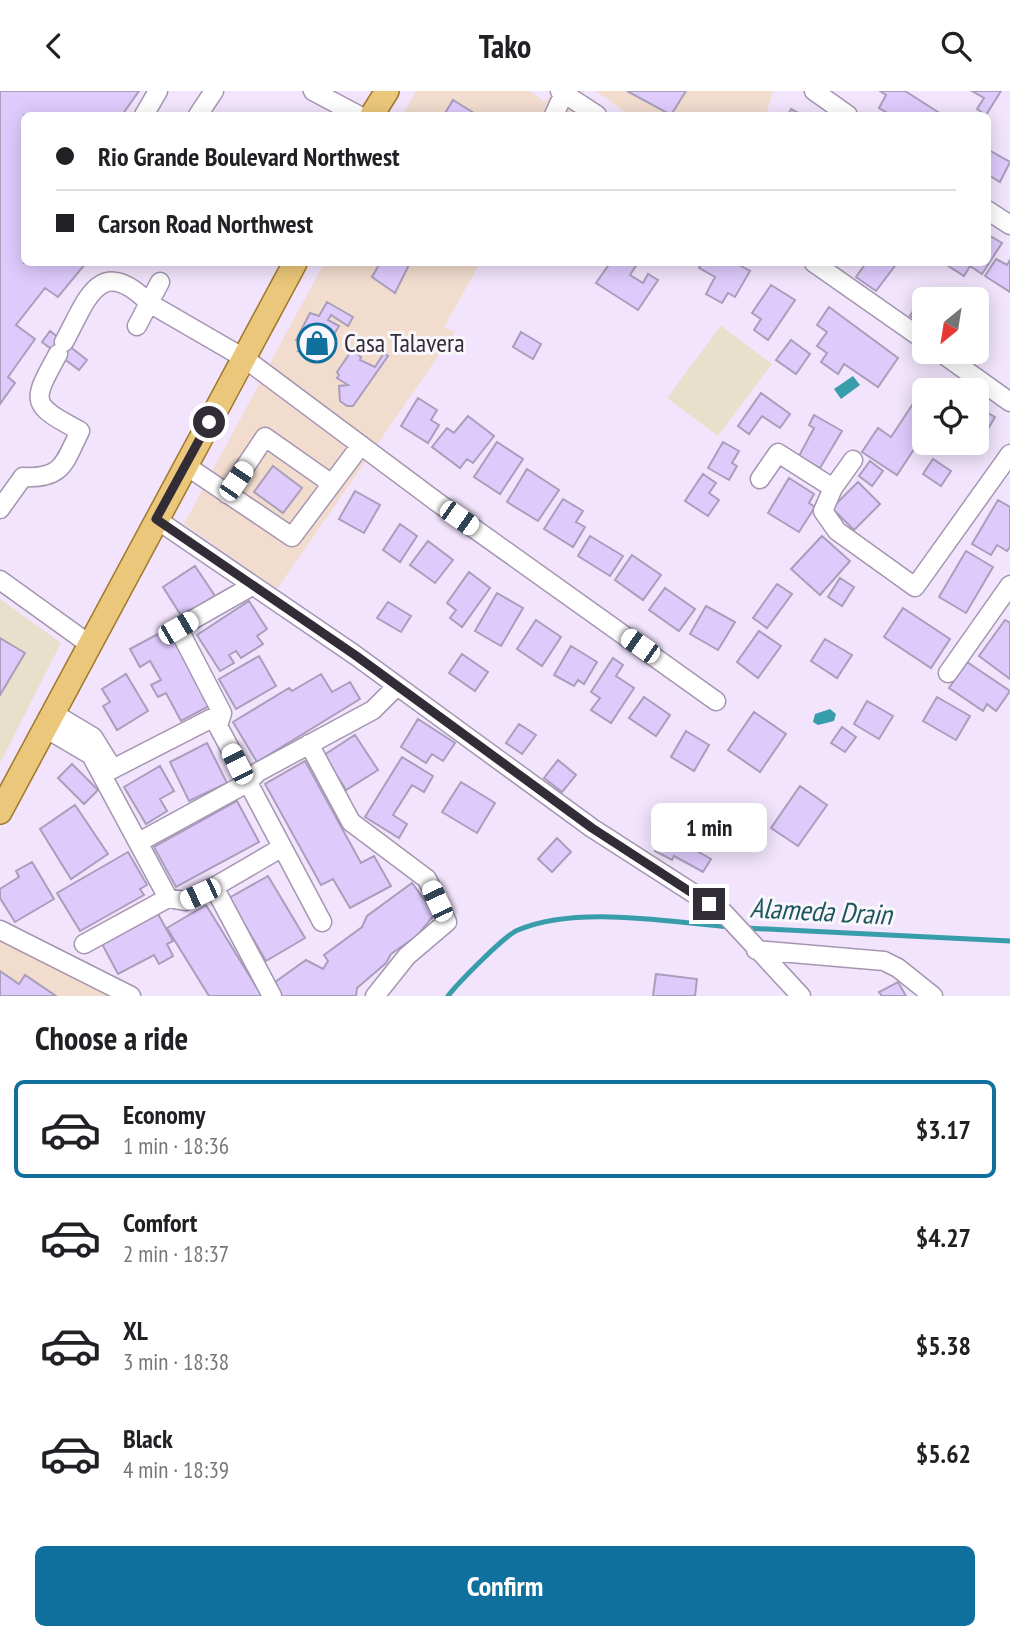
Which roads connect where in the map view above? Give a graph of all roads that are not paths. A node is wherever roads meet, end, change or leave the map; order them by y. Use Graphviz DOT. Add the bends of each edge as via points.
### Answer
graph roads {
  1 [pos="158,91"];
  2 [pos="214,91"];
  3 [pos="313,91"];
  4 [pos="387,91"];
  5 [pos="814,91"];
  6 [pos="563,92"];
  7 [pos="146,112"];
  8 [pos="200,112"];
  9 [pos="352,112"];
  10 [pos="374,112"];
  11 [pos="555,112"];
  12 [pos="593,112"];
  13 [pos="844,112"];
  14 [pos="991,213"];
  15 [pos="1010,225"];
  16 [pos="293,266"];
  17 [pos="821,266"];
  18 [pos="160,282"];
  19 [pos="149,303"];
  20 [pos="137,326"];
  21 [pos="912,331"];
  22 [pos="244,358"];
  23 [pos="957,364"];
  24 [pos="1010,402"];
  25 [pos="361,445"];
  26 [pos="1010,454"];
  27 [pos="853,460"];
  28 [pos="185,465"];
  29 [pos="760,479"];
  30 [pos="328,481"];
  31 [pos="232,487"];
  32 [pos="833,488"];
  33 [pos="0,509"];
  34 [pos="156,519"];
  35 [pos="0,580"];
  36 [pos="1010,585"];
  37 [pos="252,586"];
  38 [pos="89,644"];
  39 [pos="948,673"];
  40 [pos="397,686"];
  41 [pos="716,701"];
  42 [pos="222,713"];
  43 [pos="49,721"];
  44 [pos="309,744"];
  45 [pos="108,771"];
  46 [pos="247,783"];
  47 [pos="0,812"];
  48 [pos="139,842"];
  49 [pos="281,848"];
  50 [pos="214,887"];
  51 [pos="168,898"];
  52 [pos="322,922"];
  53 [pos="0,930"];
  54 [pos="84,944"];
  55 [pos="756,950"];
  56 [pos="131,996"];
  57 [pos="272,996"];
  58 [pos="375,996"];
  59 [pos="801,996"];
  60 [pos="933,996"];
  1 -- 7 [label="street"];
  2 -- 8 [label="street"];
  3 -- 9 [label="street"];
  4 -- 10 [label="main road"];
  5 -- 13 [label="street"];
  6 -- 11 [label="street"];
  6 -- 12 [label="street"];
  14 -- 15 [label="street"];
  16 -- 22 [label="main road"];
  17 -- 21 [label="street"];
  18 -- 19 [label="street"];
  19 -- 20 [label="street"];
  19 -- 22 [label="street"];
  19 -- 33 [label="street" via="119,281 106,280 93,288 38,391 39,400 52,416 80,431 54,475 23,477"];
  22 -- 25 [label="street"];
  22 -- 28 [label="main road"];
  23 -- 24 [label="street"];
  25 -- 30 [label="street"];
  25 -- 41 [label="street"];
  26 -- 32 [label="street" via="915,587 837,531 823,511"];
  27 -- 32 [label="street"];
  28 -- 31 [label="street"];
  28 -- 34 [label="main road"];
  29 -- 32 [label="street" via="778,453"];
  30 -- 31 [label="street" via="265,437"];
  30 -- 31 [label="street" via="292,537"];
  34 -- 37 [label="street"];
  34 -- 38 [label="main road"];
  35 -- 38 [label="street"];
  36 -- 39 [label="street"];
  37 -- 40 [label="street"];
  37 -- 42 [label="street" via="178,628"];
  38 -- 43 [label="main road"];
  40 -- 44 [label="street" via="382,705"];
  40 -- 55 [label="street" via="592,828 724,913"];
  42 -- 45 [label="street"];
  42 -- 46 [label="street" via="218,726"];
  43 -- 45 [label="street" via="93,737"];
  43 -- 47 [label="main road"];
  44 -- 46 [label="street"];
  44 -- 58 [label="street" via="351,822 427,879 447,922 407,955"];
  45 -- 48 [label="street"];
  46 -- 48 [label="street"];
  46 -- 49 [label="street"];
  48 -- 51 [label="street"];
  49 -- 50 [label="street"];
  49 -- 52 [label="street"];
  50 -- 51 [label="street" via="185,901"];
  50 -- 57 [label="street"];
  51 -- 54 [label="street"];
  53 -- 56 [label="street"];
  55 -- 59 [label="street"];
  55 -- 60 [label="street" via="884,961"];
}
